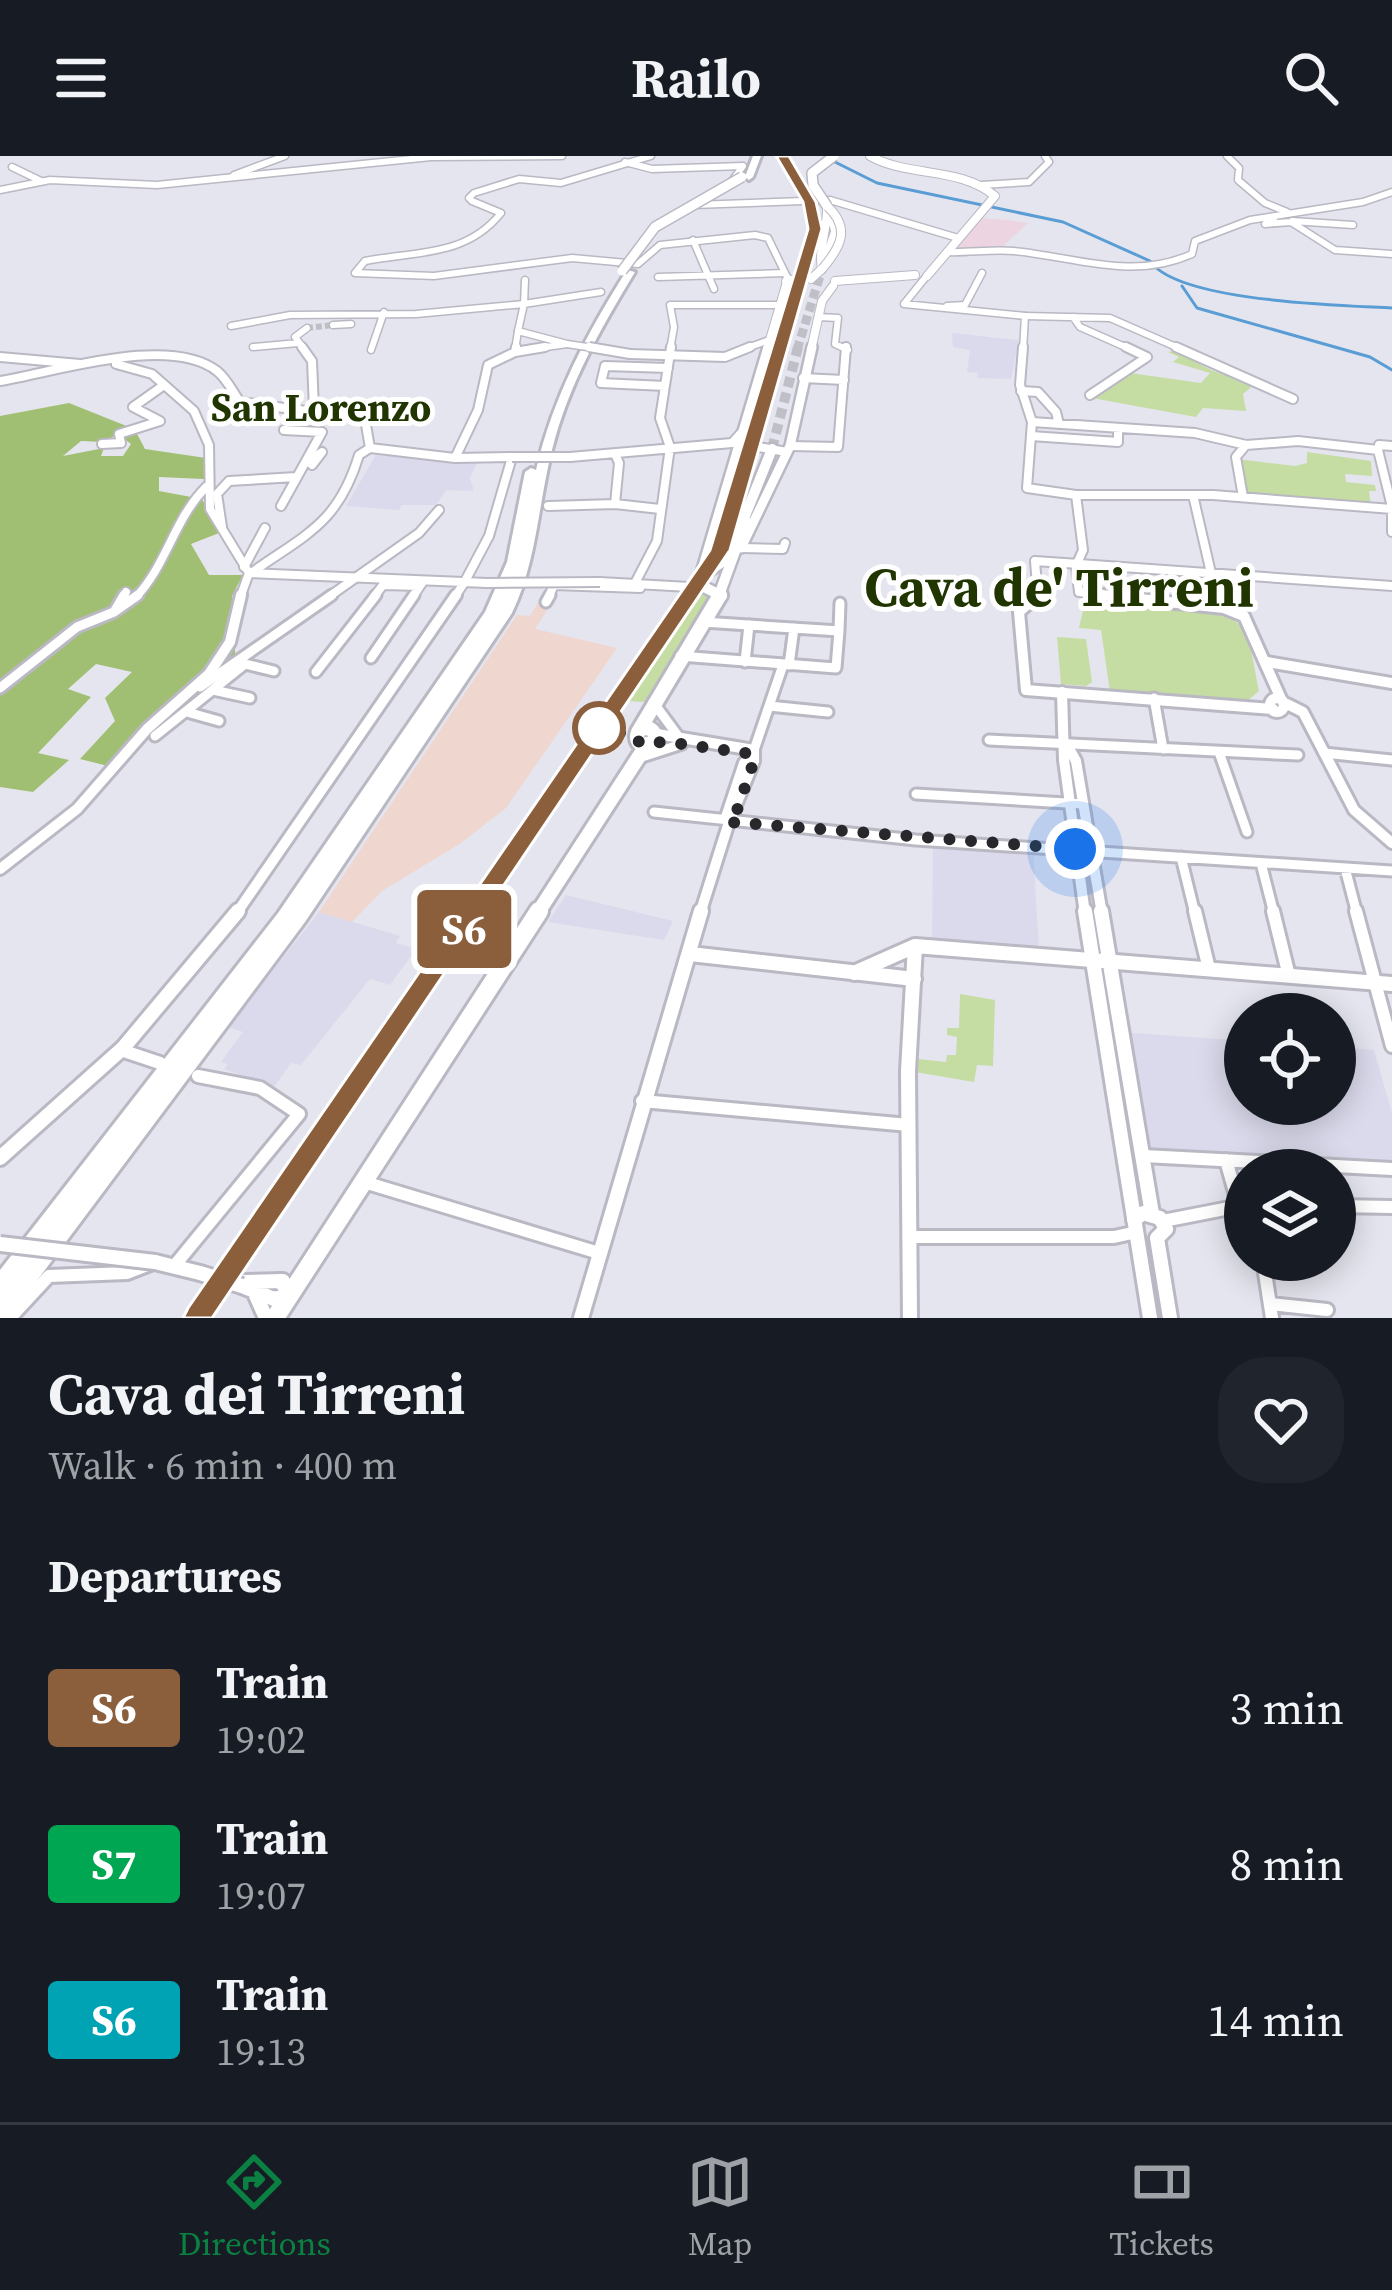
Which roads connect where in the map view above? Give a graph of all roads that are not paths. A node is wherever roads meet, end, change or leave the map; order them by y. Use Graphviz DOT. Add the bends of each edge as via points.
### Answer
graph roads {
  1 [pos="285,156"];
  2 [pos="562,156"];
  3 [pos="651,156"];
  4 [pos="753,156"];
  5 [pos="834,156"];
  6 [pos="868,156"];
  7 [pos="1045,156"];
  8 [pos="1227,156"];
  9 [pos="625,162"];
  10 [pos="12,167"];
  11 [pos="234,175"];
  12 [pos="0,180"];
  13 [pos="41,181"];
  14 [pos="982,185"];
  15 [pos="14,187"];
  16 [pos="1006,189"];
  17 [pos="0,190"];
  18 [pos="1390,193"];
  19 [pos="1375,195"];
  20 [pos="995,196"];
  21 [pos="1391,205"];
  22 [pos="826,206"];
  23 [pos="1288,212"];
  24 [pos="1272,215"];
  25 [pos="1291,221"];
  26 [pos="1353,225"];
  27 [pos="959,236"];
  28 [pos="693,240"];
  29 [pos="992,250"];
  30 [pos="947,252"];
  31 [pos="1006,253"];
  32 [pos="1392,254"];
  33 [pos="827,256"];
  34 [pos="626,271"];
  35 [pos="982,273"];
  36 [pos="709,275"];
  37 [pos="658,277"];
  38 [pos="921,277"];
  39 [pos="791,279"];
  40 [pos="525,280"];
  41 [pos="827,280"];
  42 [pos="559,289"];
  43 [pos="714,290"];
  44 [pos="601,292"];
  45 [pos="556,299"];
  46 [pos="524,304"];
  47 [pos="779,305"];
  48 [pos="931,307"];
  49 [pos="384,312"];
  50 [pos="1025,316"];
  51 [pos="818,317"];
  52 [pos="1073,317"];
  53 [pos="351,323"];
  54 [pos="231,326"];
  55 [pos="333,326"];
  56 [pos="519,329"];
  57 [pos="304,330"];
  58 [pos="600,340"];
  59 [pos="769,340"];
  60 [pos="298,343"];
  61 [pos="568,344"];
  62 [pos="253,347"];
  63 [pos="371,350"];
  64 [pos="749,350"];
  65 [pos="515,352"];
  66 [pos="766,354"];
  67 [pos="670,356"];
  68 [pos="0,357"];
  69 [pos="81,364"];
  70 [pos="635,367"];
  71 [pos="668,368"];
  72 [pos="803,378"];
  73 [pos="844,380"];
  74 [pos="0,381"];
  75 [pos="631,384"];
  76 [pos="164,385"];
  77 [pos="665,386"];
  78 [pos="1021,391"];
  79 [pos="1090,395"];
  80 [pos="1293,399"];
  81 [pos="240,401"];
  82 [pos="314,409"];
  83 [pos="226,418"];
  84 [pos="1032,422"];
  85 [pos="1059,424"];
  86 [pos="1077,426"];
  87 [pos="1338,426"];
  88 [pos="1118,429"];
  89 [pos="284,430"];
  90 [pos="741,434"];
  91 [pos="1031,436"];
  92 [pos="1078,439"];
  93 [pos="1336,443"];
  94 [pos="102,444"];
  95 [pos="1246,445"];
  96 [pos="789,446"];
  97 [pos="1392,446"];
  98 [pos="670,447"];
  99 [pos="370,448"];
  100 [pos="772,449"];
  101 [pos="737,450"];
  102 [pos="1378,450"];
  103 [pos="615,454"];
  104 [pos="1079,455"];
  105 [pos="512,457"];
  106 [pos="455,458"];
  107 [pos="1389,469"];
  108 [pos="296,477"];
  109 [pos="206,487"];
  110 [pos="1076,495"];
  111 [pos="1193,495"];
  112 [pos="1243,497"];
  113 [pos="615,504"];
  114 [pos="280,506"];
  115 [pos="548,506"];
  116 [pos="660,509"];
  117 [pos="1392,509"];
  118 [pos="439,510"];
  119 [pos="746,521"];
  120 [pos="221,527"];
  121 [pos="265,528"];
  122 [pos="1392,532"];
  123 [pos="785,543"];
  124 [pos="741,548"];
  125 [pos="1078,564"];
  126 [pos="246,570"];
  127 [pos="1211,573"];
  128 [pos="352,577"];
  129 [pos="706,582"];
  130 [pos="422,583"];
  131 [pos="464,583"];
  132 [pos="530,584"];
  133 [pos="554,585"];
  134 [pos="634,585"];
  135 [pos="1392,586"];
  136 [pos="652,587"];
  137 [pos="126,592"];
  138 [pos="546,602"];
  139 [pos="840,603"];
  140 [pos="114,612"];
  141 [pos="703,622"];
  142 [pos="749,626"];
  143 [pos="794,628"];
  144 [pos="839,631"];
  145 [pos="680,656"];
  146 [pos="371,658"];
  147 [pos="1266,659"];
  148 [pos="243,662"];
  149 [pos="745,662"];
  150 [pos="786,665"];
  151 [pos="274,671"];
  152 [pos="316,672"];
  153 [pos="1392,683"];
  154 [pos="0,688"];
  155 [pos="206,688"];
  156 [pos="1062,692"];
  157 [pos="250,698"];
  158 [pos="1154,698"];
  159 [pos="1276,703"];
  160 [pos="652,705"];
  161 [pos="769,706"];
  162 [pos="187,712"];
  163 [pos="828,712"];
  164 [pos="219,721"];
  165 [pos="155,736"];
  166 [pos="647,737"];
  167 [pos="988,740"];
  168 [pos="682,742"];
  169 [pos="1066,745"];
  170 [pos="1163,749"];
  171 [pos="753,752"];
  172 [pos="1219,752"];
  173 [pos="1324,753"];
  174 [pos="1298,755"];
  175 [pos="634,760"];
  176 [pos="1392,760"];
  177 [pos="916,794"];
  178 [pos="1076,804"];
  179 [pos="654,812"];
  180 [pos="729,822"];
  181 [pos="1246,832"];
  182 [pos="1392,842"];
  183 [pos="1082,850"];
  184 [pos="1180,857"];
  185 [pos="1261,863"];
  186 [pos="1345,868"];
  187 [pos="0,869"];
  188 [pos="1392,872"];
  189 [pos="915,946"];
  190 [pos="690,953"];
  191 [pos="887,959"];
  192 [pos="1093,960"];
  193 [pos="1109,962"];
  194 [pos="1208,969"];
  195 [pos="854,973"];
  196 [pos="914,975"];
  197 [pos="1289,976"];
  198 [pos="1375,983"];
  199 [pos="1392,984"];
  200 [pos="1105,1033"];
  201 [pos="1123,1035"];
  202 [pos="1392,1046"];
  203 [pos="121,1050"];
  204 [pos="160,1064"];
  205 [pos="198,1076"];
  206 [pos="1113,1092"];
  207 [pos="1133,1093"];
  208 [pos="642,1101"];
  209 [pos="909,1125"];
  210 [pos="1144,1156"];
  211 [pos="0,1158"];
  212 [pos="1224,1160"];
  213 [pos="1356,1168"];
  214 [pos="1392,1169"];
  215 [pos="364,1182"];
  216 [pos="1356,1206"];
  217 [pos="1392,1207"];
  218 [pos="1224,1209"];
  219 [pos="1158,1217"];
  220 [pos="1136,1232"];
  221 [pos="911,1237"];
  222 [pos="1157,1238"];
  223 [pos="0,1244"];
  224 [pos="599,1253"];
  225 [pos="155,1262"];
  226 [pos="176,1265"];
  227 [pos="1266,1281"];
  228 [pos="0,1286"];
  229 [pos="247,1286"];
  230 [pos="285,1288"];
  231 [pos="1146,1295"];
  232 [pos="1166,1295"];
  233 [pos="1327,1310"];
  234 [pos="1271,1311"];
  235 [pos="0,1313"];
  236 [pos="10,1318"];
  237 [pos="266,1318"];
  238 [pos="275,1318"];
  239 [pos="581,1318"];
  240 [pos="910,1318"];
  241 [pos="1150,1318"];
  242 [pos="1170,1318"];
  1 -- 11 [label="street"];
  2 -- 11 [label="street" via="430,157"];
  3 -- 9 [label="street"];
  4 -- 34 [label="highway, bridge" via="746,177 662,228"];
  5 -- 22 [label="main road, bridge" via="812,173"];
  6 -- 14 [label="main road" via="892,169"];
  7 -- 16 [label="street" via="1046,170"];
  8 -- 23 [label="street" via="1238,180"];
  9 -- 27 [label="street" via="742,166 687,206 830,200"];
  9 -- 28 [label="street" via="561,183 519,179 474,194 472,201 501,214 484,236 452,250 364,261 355,273 416,278 560,259 638,264 655,247"];
  10 -- 13 [label="street"];
  11 -- 13 [label="street" via="157,185"];
  12 -- 15 [label="street"];
  13 -- 15 [label="street"];
  14 -- 16 [label="street"];
  14 -- 20 [label="main road"];
  15 -- 17 [label="street"];
  16 -- 20 [label="street"];
  18 -- 19 [label="street"];
  19 -- 21 [label="street"];
  19 -- 23 [label="street"];
  20 -- 27 [label="main road"];
  22 -- 33 [label="main road" via="836,223"];
  22 -- 41 [label="main road"];
  22 -- 41 [label="main road, bridge" via="844,233"];
  23 -- 24 [label="street"];
  24 -- 25 [label="street" via="1265,224"];
  24 -- 29 [label="street" via="1145,268"];
  25 -- 26 [label="street"];
  25 -- 32 [label="street" via="1335,250"];
  27 -- 30 [label="main road"];
  28 -- 36 [label="street"];
  28 -- 39 [label="street" via="762,236"];
  29 -- 30 [label="street"];
  29 -- 31 [label="street"];
  30 -- 38 [label="main road"];
  34 -- 228 [label="highway" via="551,401 509,575 492,612 284,916"];
  34 -- 235 [label="highway" via="560,404 518,588 505,613 325,883"];
  35 -- 48 [label="street" via="965,304"];
  36 -- 37 [label="street"];
  36 -- 39 [label="street"];
  36 -- 43 [label="street"];
  38 -- 41 [label="main road"];
  38 -- 48 [label="street" via="904,304"];
  39 -- 41 [label="main road"];
  39 -- 47 [label="main road"];
  40 -- 46 [label="street"];
  41 -- 51 [label="main road"];
  42 -- 45 [label="street"];
  44 -- 45 [label="street"];
  45 -- 46 [label="street"];
  46 -- 49 [label="street"];
  46 -- 56 [label="street"];
  47 -- 59 [label="main road"];
  47 -- 67 [label="street" via="672,304"];
  48 -- 50 [label="street"];
  49 -- 54 [label="street"];
  49 -- 63 [label="street"];
  50 -- 52 [label="street"];
  50 -- 78 [label="street"];
  51 -- 72 [label="main road"];
  51 -- 73 [label="street" via="838,318 835,344 848,348"];
  52 -- 79 [label="street" via="1147,357"];
  52 -- 80 [label="street" via="1109,318"];
  53 -- 55 [label="street"];
  56 -- 61 [label="street"];
  56 -- 65 [label="street"];
  57 -- 60 [label="street"];
  58 -- 67 [label="street" via="600,348"];
  59 -- 64 [label="street"];
  59 -- 66 [label="main road"];
  60 -- 62 [label="street"];
  60 -- 82 [label="street" via="313,362"];
  61 -- 65 [label="street"];
  61 -- 67 [label="street, bridge"];
  64 -- 66 [label="street"];
  64 -- 67 [label="street"];
  65 -- 106 [label="street" via="488,365"];
  66 -- 90 [label="main road"];
  67 -- 71 [label="street"];
  68 -- 69 [label="street"];
  69 -- 74 [label="street"];
  69 -- 76 [label="street" via="128,365"];
  69 -- 81 [label="street" via="152,356 202,363"];
  70 -- 71 [label="street"];
  70 -- 75 [label="street"];
  70 -- 75 [label="street" via="605,366 601,383"];
  71 -- 77 [label="street"];
  72 -- 73 [label="street"];
  72 -- 96 [label="main road"];
  73 -- 96 [label="street" via="838,447"];
  75 -- 77 [label="street"];
  76 -- 94 [label="street" via="133,407 160,421 118,434 116,446"];
  76 -- 109 [label="street" via="205,425 212,465"];
  77 -- 98 [label="street" via="659,418"];
  78 -- 84 [label="street"];
  78 -- 85 [label="street" via="1038,392"];
  81 -- 82 [label="street"];
  81 -- 83 [label="street"];
  82 -- 99 [label="street" via="364,418"];
  84 -- 85 [label="street"];
  84 -- 91 [label="street"];
  85 -- 86 [label="street"];
  86 -- 88 [label="street"];
  86 -- 92 [label="street"];
  87 -- 93 [label="street"];
  88 -- 92 [label="street" via="1118,442"];
  88 -- 95 [label="street"];
  89 -- 108 [label="street" via="322,432"];
  90 -- 96 [label="street"];
  90 -- 98 [label="street" via="732,443"];
  90 -- 101 [label="main road"];
  91 -- 92 [label="street"];
  91 -- 110 [label="street" via="1027,488"];
  92 -- 104 [label="street"];
  93 -- 95 [label="street"];
  93 -- 102 [label="street"];
  95 -- 112 [label="street" via="1236,457"];
  96 -- 101 [label="street"];
  96 -- 124 [label="main road"];
  97 -- 102 [label="street"];
  98 -- 103 [label="street"];
  98 -- 116 [label="street"];
  99 -- 106 [label="street"];
  99 -- 126 [label="street" via="358,455 333,515 265,567"];
  100 -- 119 [label="main road"];
  101 -- 129 [label="main road"];
  102 -- 107 [label="street"];
  103 -- 105 [label="street, bridge"];
  103 -- 113 [label="street"];
  105 -- 106 [label="street"];
  105 -- 131 [label="street" via="489,536"];
  107 -- 117 [label="street"];
  108 -- 114 [label="street"];
  108 -- 120 [label="street" via="229,481 218,494"];
  109 -- 120 [label="street"];
  109 -- 140 [label="street" via="180,517 138,598"];
  110 -- 111 [label="street"];
  110 -- 125 [label="street"];
  111 -- 112 [label="street"];
  111 -- 127 [label="street"];
  112 -- 117 [label="street"];
  113 -- 115 [label="street"];
  113 -- 116 [label="street"];
  116 -- 134 [label="street" via="656,541"];
  117 -- 122 [label="street"];
  118 -- 128 [label="street" via="419,533"];
  119 -- 124 [label="main road"];
  119 -- 129 [label="main road"];
  120 -- 126 [label="street"];
  121 -- 126 [label="street"];
  123 -- 124 [label="street"];
  124 -- 129 [label="main road" via="729,581"];
  125 -- 127 [label="street"];
  125 -- 147 [label="street" via="1089,592 1244,612 1256,620"];
  125 -- 147 [label="street" via="1083,594 1231,610 1249,621"];
  125 -- 156 [label="street" via="1035,561 1038,598 1018,612 1026,690"];
  126 -- 128 [label="street"];
  126 -- 155 [label="street" via="236,626"];
  127 -- 135 [label="street"];
  128 -- 130 [label="street"];
  128 -- 148 [label="street"];
  129 -- 136 [label="street"];
  129 -- 141 [label="main road"];
  130 -- 131 [label="street"];
  130 -- 146 [label="street"];
  130 -- 152 [label="street" via="383,585"];
  131 -- 134 [label="street, bridge"];
  131 -- 203 [label="street" via="225,925"];
  132 -- 133 [label="street"];
  133 -- 136 [label="street"];
  133 -- 138 [label="street"];
  134 -- 136 [label="street"];
  137 -- 140 [label="street"];
  139 -- 144 [label="street"];
  140 -- 154 [label="street" via="76,627"];
  141 -- 142 [label="street"];
  141 -- 145 [label="main road"];
  142 -- 143 [label="street"];
  142 -- 149 [label="street"];
  143 -- 144 [label="street"];
  143 -- 150 [label="street"];
  144 -- 150 [label="street" via="836,668"];
  145 -- 149 [label="street"];
  145 -- 160 [label="main road"];
  147 -- 153 [label="street"];
  147 -- 159 [label="street"];
  148 -- 151 [label="street"];
  148 -- 155 [label="street"];
  149 -- 150 [label="street"];
  150 -- 161 [label="street"];
  155 -- 157 [label="street"];
  155 -- 162 [label="street"];
  155 -- 187 [label="street" via="149,727 85,800"];
  156 -- 158 [label="street"];
  156 -- 169 [label="street"];
  158 -- 159 [label="street"];
  158 -- 170 [label="street"];
  159 -- 173 [label="street" via="1303,712"];
  160 -- 166 [label="main road"];
  160 -- 168 [label="street"];
  161 -- 163 [label="street"];
  161 -- 171 [label="street"];
  162 -- 164 [label="street"];
  162 -- 165 [label="street"];
  166 -- 168 [label="street"];
  166 -- 175 [label="main road"];
  167 -- 169 [label="street"];
  168 -- 171 [label="street"];
  168 -- 175 [label="street"];
  169 -- 170 [label="street"];
  169 -- 178 [label="street"];
  170 -- 172 [label="street"];
  171 -- 180 [label="street"];
  172 -- 174 [label="street"];
  172 -- 181 [label="street"];
  173 -- 176 [label="street"];
  173 -- 182 [label="street" via="1354,810"];
  175 -- 215 [label="main road"];
  177 -- 178 [label="street"];
  178 -- 183 [label="street"];
  179 -- 180 [label="street"];
  180 -- 183 [label="street"];
  180 -- 190 [label="street"];
  183 -- 184 [label="street"];
  183 -- 192 [label="street"];
  183 -- 193 [label="street"];
  184 -- 185 [label="street"];
  184 -- 194 [label="street"];
  185 -- 186 [label="street"];
  185 -- 197 [label="street"];
  186 -- 188 [label="street"];
  186 -- 198 [label="street"];
  189 -- 191 [label="street"];
  189 -- 192 [label="street"];
  189 -- 196 [label="street"];
  190 -- 195 [label="street"];
  190 -- 208 [label="street"];
  191 -- 195 [label="street"];
  191 -- 196 [label="street" via="908,963"];
  192 -- 193 [label="street"];
  192 -- 200 [label="street"];
  193 -- 194 [label="street"];
  193 -- 201 [label="street"];
  194 -- 197 [label="street"];
  195 -- 196 [label="street"];
  196 -- 209 [label="street"];
  197 -- 198 [label="street"];
  198 -- 199 [label="street"];
  198 -- 202 [label="street"];
  200 -- 201 [label="street"];
  200 -- 206 [label="street"];
  201 -- 207 [label="street"];
  203 -- 204 [label="street"];
  203 -- 211 [label="street"];
  205 -- 226 [label="street" via="245,1081 279,1094 299,1114"];
  206 -- 207 [label="street"];
  206 -- 220 [label="street"];
  207 -- 210 [label="street"];
  208 -- 209 [label="street"];
  208 -- 224 [label="street"];
  209 -- 221 [label="street"];
  210 -- 212 [label="street"];
  210 -- 219 [label="street"];
  213 -- 214 [label="street"];
  215 -- 224 [label="street"];
  215 -- 230 [label="main road" via="303,1274"];
  216 -- 217 [label="street"];
  218 -- 219 [label="street"];
  219 -- 220 [label="street" via="1143,1213"];
  219 -- 222 [label="street" via="1164,1233"];
  220 -- 221 [label="street"];
  220 -- 222 [label="street"];
  220 -- 231 [label="street"];
  221 -- 240 [label="street"];
  222 -- 232 [label="street"];
  223 -- 225 [label="street, bridge"];
  224 -- 239 [label="street"];
  225 -- 226 [label="street"];
  225 -- 236 [label="street" via="127,1273 49,1276"];
  226 -- 229 [label="street, bridge"];
  227 -- 234 [label="street"];
  229 -- 230 [label="street" via="274,1299"];
  229 -- 237 [label="street"];
  230 -- 238 [label="main road"];
  231 -- 232 [label="street"];
  231 -- 241 [label="street"];
  232 -- 242 [label="street"];
  233 -- 234 [label="street"];
}
